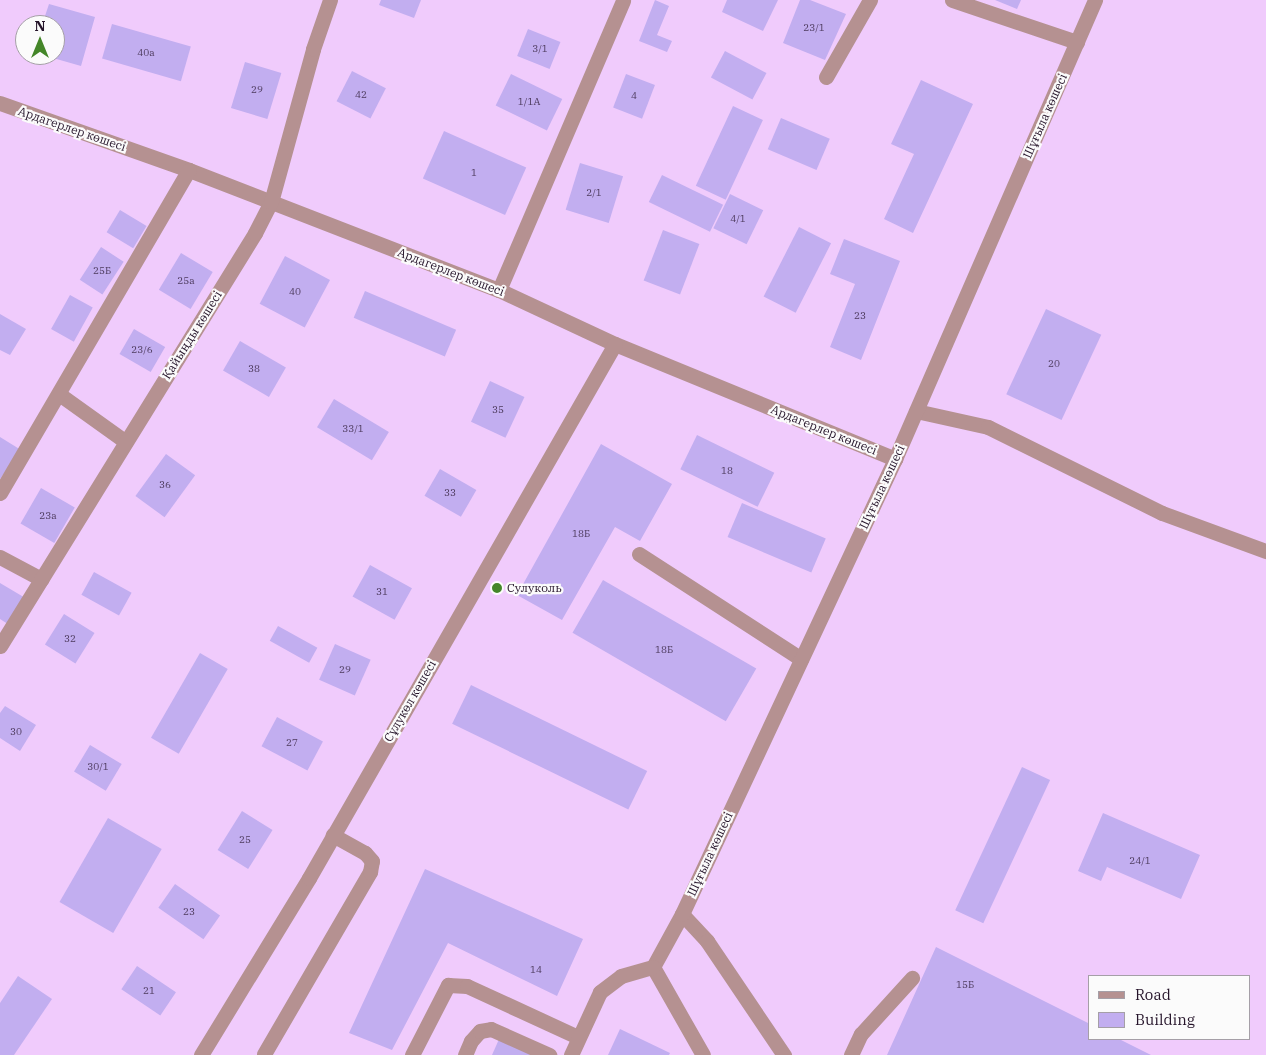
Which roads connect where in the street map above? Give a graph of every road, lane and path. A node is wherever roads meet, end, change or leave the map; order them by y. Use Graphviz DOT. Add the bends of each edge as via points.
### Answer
graph roads {
  1 [pos="330,0"];
  2 [pos="623,0"];
  3 [pos="870,0"];
  4 [pos="952,0"];
  5 [pos="1095,0"];
  6 [pos="1077,42"];
  7 [pos="826,77"];
  8 [pos="0,104"];
  9 [pos="189,170"];
  10 [pos="271,202"];
  11 [pos="499,290"];
  12 [pos="615,344"];
  13 [pos="59,394"];
  14 [pos="916,411"];
  15 [pos="126,442"];
  16 [pos="895,459"];
  17 [pos="0,493"];
  18 [pos="1266,551"];
  19 [pos="638,554"];
  20 [pos="0,557"];
  21 [pos="41,579"];
  22 [pos="0,646"];
  23 [pos="801,659"];
  24 [pos="333,835"];
  25 [pos="682,914"];
  26 [pos="653,967"];
  27 [pos="912,978"];
  28 [pos="578,1037"];
  29 [pos="264,1054"];
  30 [pos="201,1055"];
  31 [pos="412,1055"];
  32 [pos="465,1055"];
  33 [pos="549,1055"];
  34 [pos="571,1055"];
  35 [pos="703,1055"];
  36 [pos="784,1055"];
  37 [pos="851,1055"];
  1 -- 10 [label="street, Қайыңды көшесі" via="313,49"];
  2 -- 11 [label="street"];
  3 -- 7 [label="street"];
  4 -- 6 [label="street"];
  5 -- 6 [label="street, Шұғыла көшесі"];
  6 -- 14 [label="street, Шұғыла көшесі"];
  8 -- 9 [label="street, Ардагерлер көшесі"];
  9 -- 10 [label="street, Ардагерлер көшесі"];
  9 -- 13 [label="street"];
  10 -- 11 [label="street, Ардагерлер көшесі"];
  10 -- 15 [label="street, Қайыңды көшесі"];
  11 -- 12 [label="street, Ардагерлер көшесі"];
  12 -- 16 [label="street, Ардагерлер көшесі"];
  12 -- 24 [label="street, Сұлукөл көшесі"];
  13 -- 15 [label="street"];
  13 -- 17 [label="street"];
  14 -- 16 [label="street, Шұғыла көшесі"];
  14 -- 18 [label="street" via="988,426 1162,513"];
  15 -- 21 [label="street, Қайыңды көшесі"];
  16 -- 23 [label="street, Шұғыла көшесі"];
  19 -- 23 [label="street"];
  20 -- 21 [label="street"];
  21 -- 22 [label="street, Қайыңды көшесі"];
  23 -- 25 [label="street, Шұғыла көшесі"];
  24 -- 29 [label="street" via="364,852 372,861 370,872"];
  24 -- 30 [label="street, Сұлукөл көшесі"];
  25 -- 26 [label="street, Шұғыла көшесі"];
  25 -- 36 [label="street" via="707,941"];
  26 -- 28 [label="street" via="622,976 600,992"];
  26 -- 35 [label="street"];
  27 -- 37 [label="street" via="861,1034"];
  28 -- 31 [label="street" via="466,986 448,985"];
  28 -- 34 [label="street"];
  32 -- 33 [label="street" via="480,1031 491,1029"];
}
